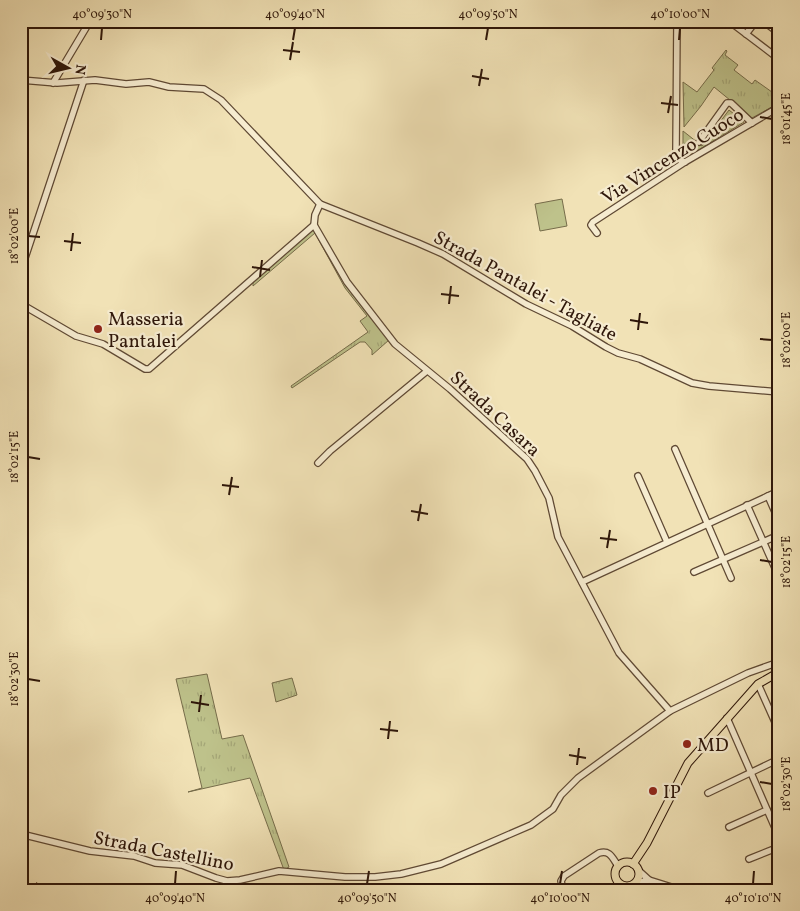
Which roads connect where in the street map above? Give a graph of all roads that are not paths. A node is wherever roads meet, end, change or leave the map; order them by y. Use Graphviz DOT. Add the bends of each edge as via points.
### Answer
graph roads {
  1 [pos="90,21"];
  2 [pos="677,21"];
  3 [pos="729,21"];
  4 [pos="756,21"];
  5 [pos="763,21"];
  6 [pos="779,33"];
  7 [pos="746,34"];
  8 [pos="779,58"];
  9 [pos="21,80"];
  10 [pos="84,80"];
  11 [pos="53,83"];
  12 [pos="779,107"];
  13 [pos="752,123"];
  14 [pos="699,142"];
  15 [pos="685,162"];
  16 [pos="320,204"];
  17 [pos="314,225"];
  18 [pos="597,233"];
  19 [pos="21,270"];
  20 [pos="21,304"];
  21 [pos="427,371"];
  22 [pos="779,378"];
  23 [pos="778,392"];
  24 [pos="675,449"];
  25 [pos="318,463"];
  26 [pos="638,476"];
  27 [pos="779,491"];
  28 [pos="768,496"];
  29 [pos="747,506"];
  30 [pos="779,522"];
  31 [pos="707,524"];
  32 [pos="779,535"];
  33 [pos="667,542"];
  34 [pos="762,542"];
  35 [pos="723,559"];
  36 [pos="694,572"];
  37 [pos="779,577"];
  38 [pos="731,578"];
  39 [pos="582,582"];
  40 [pos="779,662"];
  41 [pos="779,672"];
  42 [pos="758,684"];
  43 [pos="670,711"];
  44 [pos="727,718"];
  45 [pos="778,728"];
  46 [pos="779,759"];
  47 [pos="751,772"];
  48 [pos="708,793"];
  49 [pos="767,810"];
  50 [pos="729,827"];
  51 [pos="21,834"];
  52 [pos="779,837"];
  53 [pos="779,847"];
  54 [pos="749,859"];
  55 [pos="633,864"];
  56 [pos="618,866"];
  57 [pos="638,870"];
  58 [pos="649,880"];
  59 [pos="634,886"];
  60 [pos="618,887"];
  61 [pos="563,890"];
  62 [pos="681,890"];
  1 -- 11 [label="street"];
  2 -- 15 [label="street" via="676,151"];
  3 -- 7 [label="street"];
  4 -- 7 [label="street"];
  5 -- 6 [label="street"];
  7 -- 8 [label="street"];
  9 -- 11 [label="street"];
  10 -- 11 [label="street"];
  10 -- 16 [label="street" via="126,84 149,82 208,90"];
  10 -- 19 [label="street"];
  12 -- 13 [label="street, Via Vincenzo Cuoco"];
  13 -- 14 [label="street" via="727,103"];
  13 -- 15 [label="street, Via Vincenzo Cuoco"];
  15 -- 18 [label="street, Via Vincenzo Cuoco" via="593,222 592,228"];
  16 -- 17 [label="street"];
  16 -- 23 [label="street, Strada Pantalei - Tagliate" via="444,254 526,304 618,353 640,359 692,383"];
  17 -- 20 [label="street" via="149,369 103,344 76,336"];
  17 -- 21 [label="street, Strada Casara" via="347,282 395,344"];
  21 -- 25 [label="street"];
  21 -- 39 [label="street, Strada Casara" via="526,459 535,471 549,498 558,537"];
  22 -- 23 [label="street"];
  24 -- 31 [label="street"];
  26 -- 33 [label="street"];
  27 -- 28 [label="street"];
  28 -- 29 [label="street"];
  28 -- 30 [label="street"];
  29 -- 31 [label="street"];
  29 -- 34 [label="street"];
  31 -- 33 [label="street"];
  31 -- 35 [label="street"];
  32 -- 34 [label="street"];
  33 -- 39 [label="street"];
  34 -- 35 [label="street"];
  34 -- 37 [label="street"];
  35 -- 36 [label="street"];
  35 -- 38 [label="street"];
  39 -- 43 [label="street, Strada Casara" via="619,653"];
  40 -- 43 [label="street, Strada Castellino" via="748,673"];
  41 -- 42 [label="main road"];
  42 -- 44 [label="main road"];
  42 -- 45 [label="street"];
  43 -- 51 [label="street, Strada Castellino" via="578,778 553,808 531,825 440,864 401,874 345,877 278,871 227,881 182,865 90,851"];
  44 -- 47 [label="street"];
  44 -- 55 [label="main road" via="688,763"];
  46 -- 47 [label="street"];
  47 -- 48 [label="street"];
  47 -- 49 [label="street"];
  49 -- 50 [label="street"];
  49 -- 52 [label="street"];
  53 -- 54 [label="street"];
  55 -- 56 [label="main road" via="625,862"];
  55 -- 57 [label="main road"];
  56 -- 60 [label="main road" via="614,876"];
  56 -- 61 [label="street" via="610,853 599,853 564,876 561,881"];
  57 -- 58 [label="street"];
  57 -- 59 [label="main road"];
  58 -- 59 [label="street"];
  58 -- 62 [label="street"];
  59 -- 60 [label="main road"];
}
